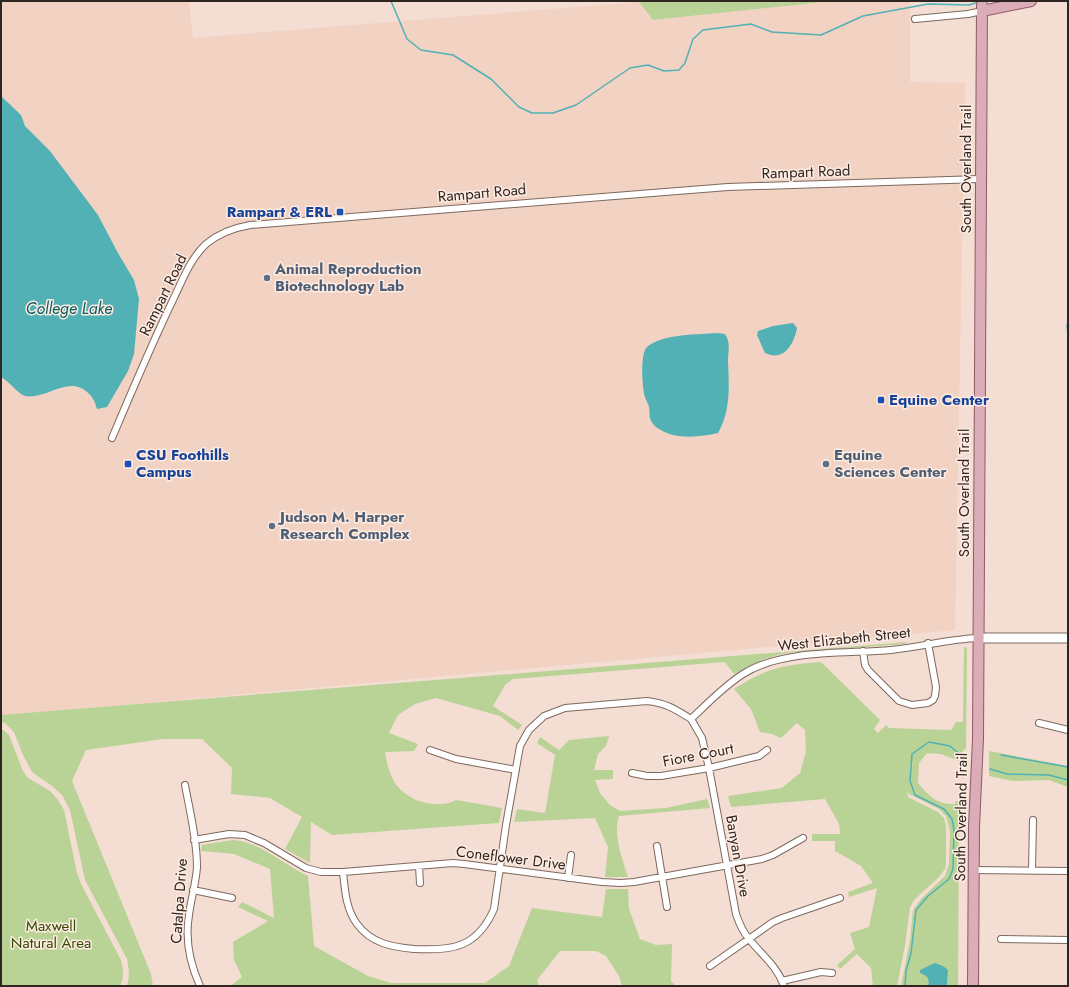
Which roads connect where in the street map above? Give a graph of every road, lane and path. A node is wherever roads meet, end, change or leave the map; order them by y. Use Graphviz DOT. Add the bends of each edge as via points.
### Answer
graph roads {
  1 [pos="1031,1"];
  2 [pos="982,6"];
  3 [pos="916,19"];
  4 [pos="980,179"];
  5 [pos="112,438"];
  6 [pos="978,638"];
  7 [pos="1068,638"];
  8 [pos="928,643"];
  9 [pos="863,651"];
  10 [pos="691,719"];
  11 [pos="1039,723"];
  12 [pos="1068,730"];
  13 [pos="430,750"];
  14 [pos="767,750"];
  15 [pos="709,768"];
  16 [pos="516,770"];
  17 [pos="632,773"];
  18 [pos="186,785"];
  19 [pos="1033,820"];
  20 [pos="803,838"];
  21 [pos="194,840"];
  22 [pos="657,846"];
  23 [pos="571,855"];
  24 [pos="419,866"];
  25 [pos="728,866"];
  26 [pos="500,868"];
  27 [pos="974,870"];
  28 [pos="1032,870"];
  29 [pos="1068,871"];
  30 [pos="343,872"];
  31 [pos="663,877"];
  32 [pos="568,878"];
  33 [pos="420,883"];
  34 [pos="193,890"];
  35 [pos="232,898"];
  36 [pos="840,898"];
  37 [pos="667,907"];
  38 [pos="749,939"];
  39 [pos="1001,939"];
  40 [pos="1068,940"];
  41 [pos="710,966"];
  42 [pos="832,973"];
  43 [pos="783,983"];
  44 [pos="200,986"];
  45 [pos="973,986"];
  1 -- 2 [label="main road"];
  2 -- 3 [label="street" via="968,14"];
  2 -- 4 [label="main road, South Overland Trail"];
  4 -- 5 [label="street, Rampart Road" via="701,189 257,224 235,228 205,245 188,269"];
  4 -- 6 [label="main road, South Overland Trail"];
  6 -- 7 [label="main road, West Elizabeth Street"];
  6 -- 8 [label="street, West Elizabeth Street"];
  6 -- 27 [label="main road, South Overland Trail"];
  8 -- 9 [label="street, West Elizabeth Street" via="900,649"];
  8 -- 9 [label="street" via="936,687 935,696 928,703 912,705 899,701 868,670"];
  9 -- 10 [label="street, West Elizabeth Street" via="794,656 759,666 728,685"];
  10 -- 15 [label="street, Banyan Drive" via="702,738"];
  10 -- 16 [label="street" via="674,707 660,702 565,708 544,716 529,730 520,746"];
  11 -- 12 [label="street"];
  13 -- 16 [label="street" via="456,759"];
  14 -- 15 [label="street, Fiore Court" via="759,756"];
  15 -- 17 [label="street, Fiore Court" via="661,776"];
  15 -- 25 [label="street, Banyan Drive"];
  16 -- 26 [label="street"];
  18 -- 21 [label="street, Catalpa Drive"];
  19 -- 28 [label="street"];
  20 -- 25 [label="street, Coneflower Drive" via="762,859"];
  21 -- 30 [label="street, Coneflower Drive" via="229,834 245,835 264,843 306,868 321,872"];
  21 -- 34 [label="street, Catalpa Drive" via="197,867"];
  22 -- 31 [label="street"];
  23 -- 32 [label="street"];
  24 -- 26 [label="street, Coneflower Drive" via="453,863"];
  24 -- 30 [label="street, Coneflower Drive"];
  24 -- 33 [label="street"];
  25 -- 31 [label="street, Coneflower Drive"];
  25 -- 38 [label="street, Banyan Drive" via="736,914"];
  26 -- 30 [label="street" via="494,909 485,925 473,938 442,950 388,946 365,933 349,910"];
  26 -- 32 [label="street, Coneflower Drive"];
  27 -- 28 [label="street"];
  27 -- 45 [label="main road, South Overland Trail"];
  28 -- 29 [label="street"];
  31 -- 32 [label="street, Coneflower Drive" via="621,883"];
  31 -- 37 [label="street"];
  34 -- 35 [label="street"];
  34 -- 44 [label="street, Catalpa Drive" via="188,915 188,939 191,960"];
  36 -- 38 [label="street" via="773,922"];
  38 -- 41 [label="street"];
  38 -- 43 [label="street, Banyan Drive" via="772,963"];
  39 -- 40 [label="street"];
  42 -- 43 [label="street" via="821,972"];
}
